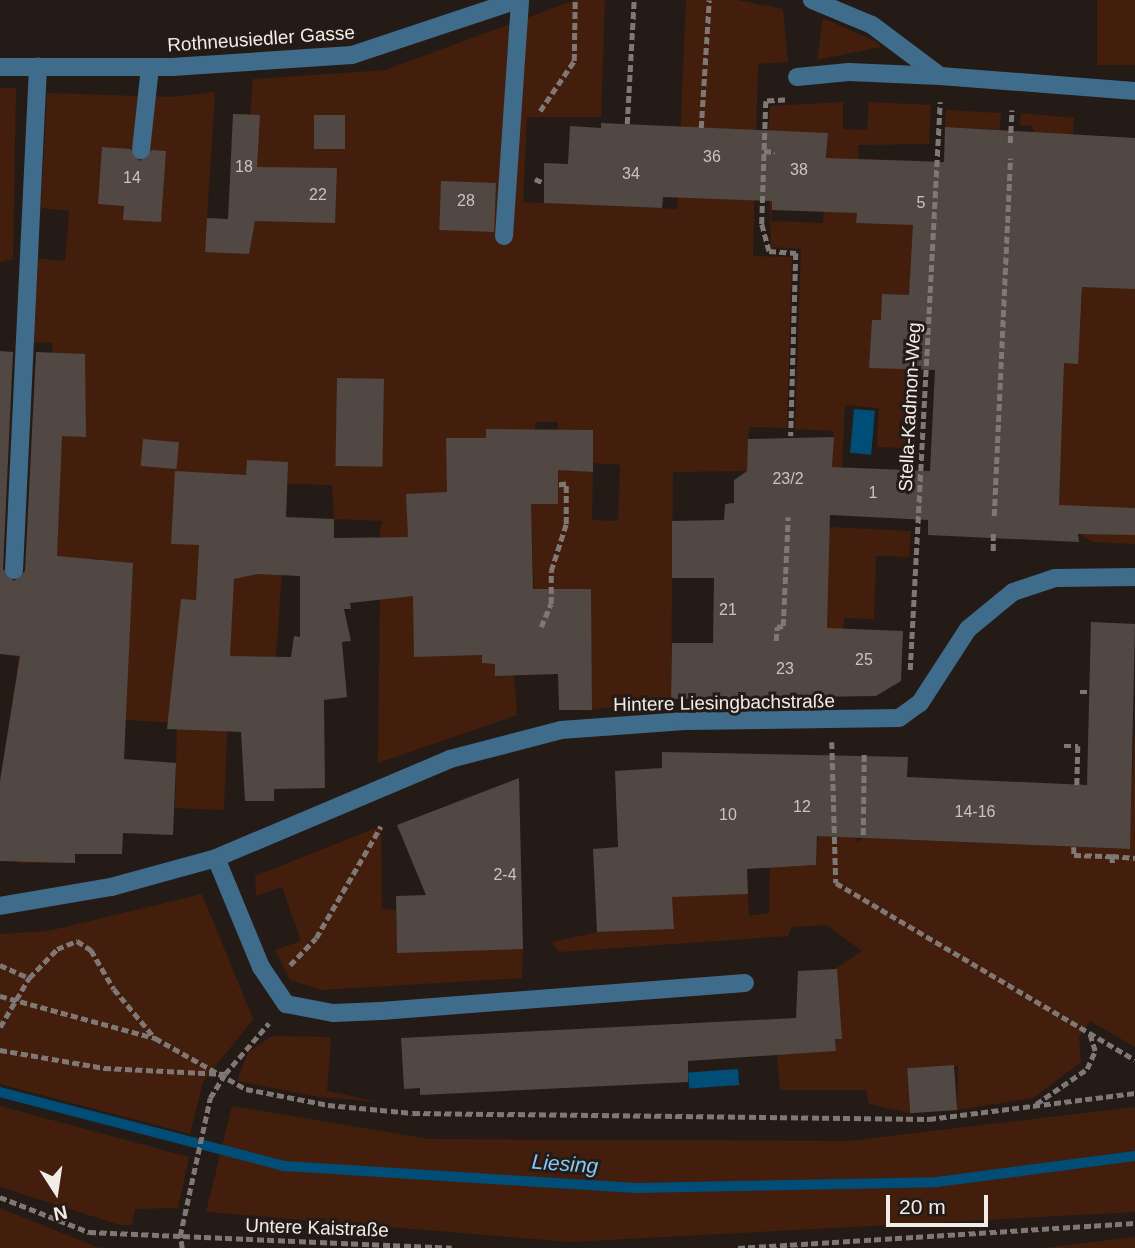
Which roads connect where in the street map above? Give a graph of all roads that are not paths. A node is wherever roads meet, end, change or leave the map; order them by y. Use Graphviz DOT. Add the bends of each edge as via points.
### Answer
graph roads {
  1 [pos="518,0"];
  2 [pos="812,0"];
  3 [pos="0,67"];
  4 [pos="38,67"];
  5 [pos="149,67"];
  6 [pos="940,76"];
  7 [pos="797,77"];
  8 [pos="1135,92"];
  9 [pos="141,150"];
  10 [pos="505,236"];
  11 [pos="14,570"];
  12 [pos="1135,577"];
  13 [pos="216,858"];
  14 [pos="0,906"];
  15 [pos="745,983"];
  1 -- 5 [label="street, Rothneusiedler Gasse" via="352,55"];
  1 -- 10 [label="street"];
  2 -- 6 [label="street" via="872,25"];
  3 -- 4 [label="street, Rothneusiedler Gasse"];
  4 -- 5 [label="street, Rothneusiedler Gasse"];
  4 -- 11 [label="street"];
  5 -- 9 [label="street"];
  6 -- 7 [label="street" via="849,72"];
  6 -- 8 [label="street"];
  12 -- 13 [label="street, Hintere Liesingbachstraße" via="1055,578 1000,600 950,651 908,715 832,721 685,721 561,730 450,759"];
  13 -- 14 [label="street, Hintere Liesingbachstraße" via="111,887"];
  13 -- 15 [label="street" via="261,967 286,1004 333,1013 382,1011"];
}
